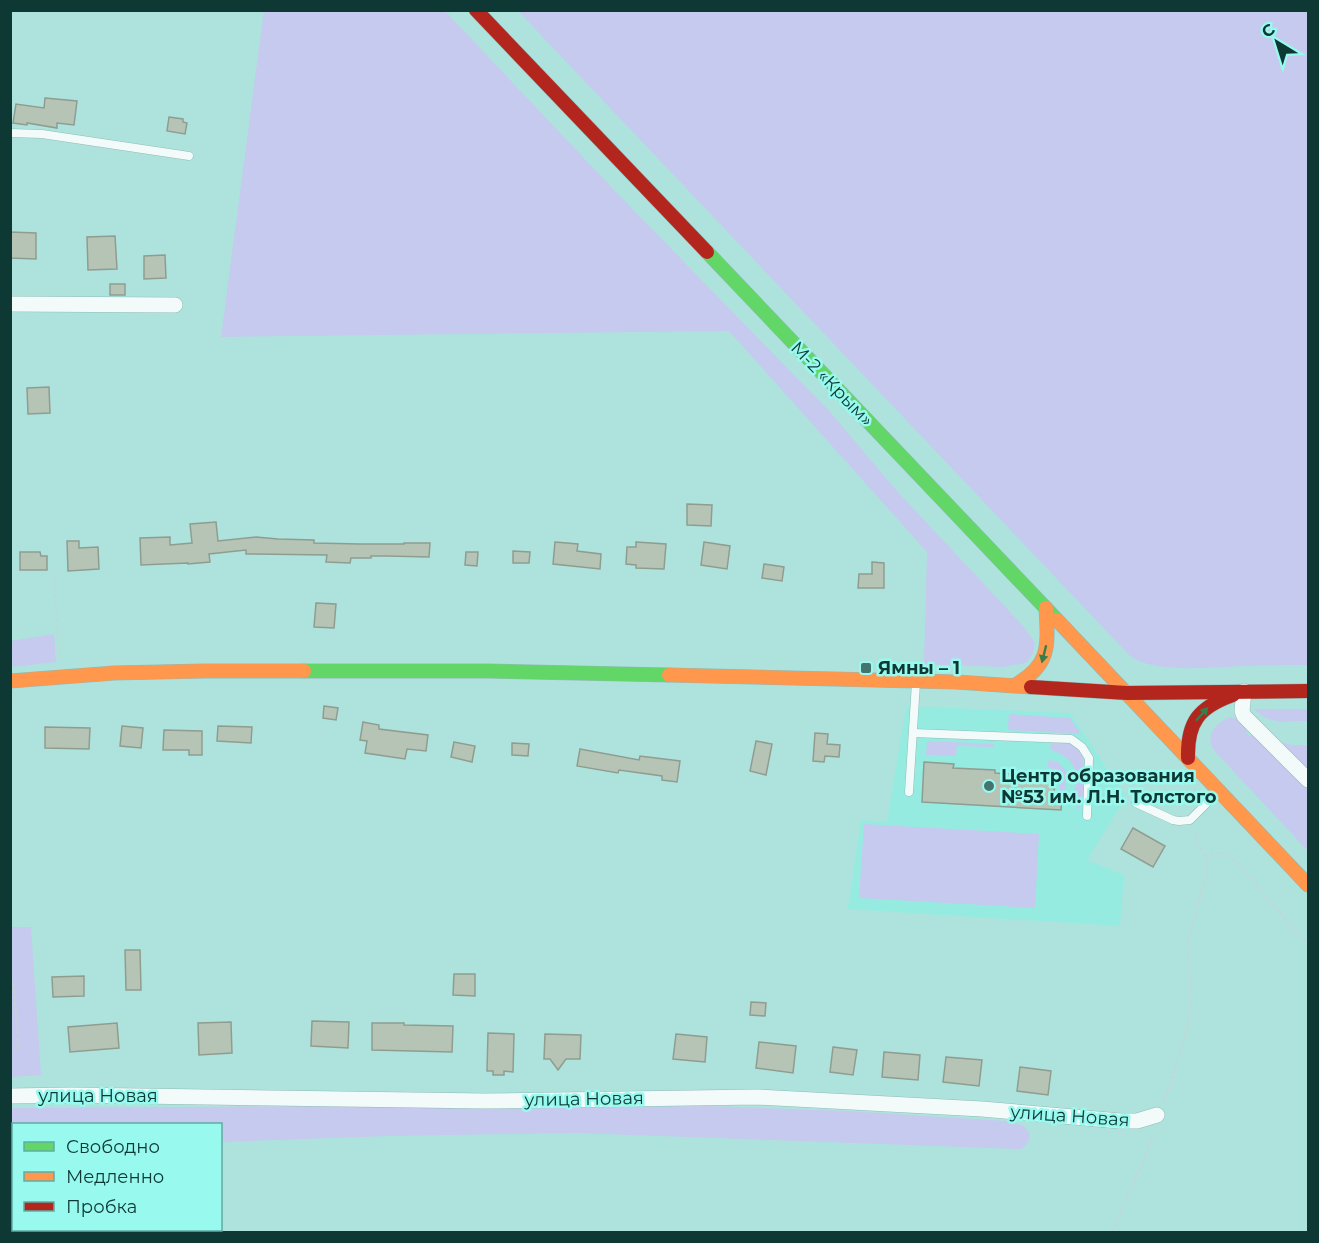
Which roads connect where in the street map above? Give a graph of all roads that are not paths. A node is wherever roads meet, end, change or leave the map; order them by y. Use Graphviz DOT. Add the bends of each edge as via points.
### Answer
graph roads {
  1 [pos="476,10"];
  2 [pos="10,133"];
  3 [pos="189,156"];
  4 [pos="10,304"];
  5 [pos="175,305"];
  6 [pos="1046,608"];
  7 [pos="1089,653"];
  8 [pos="10,681"];
  9 [pos="916,682"];
  10 [pos="1015,685"];
  11 [pos="1244,691"];
  12 [pos="1308,691"];
  13 [pos="1180,692"];
  14 [pos="1127,693"];
  15 [pos="913,733"];
  16 [pos="1188,758"];
  17 [pos="1308,780"];
  18 [pos="1219,791"];
  19 [pos="909,792"];
  20 [pos="1136,803"];
  21 [pos="1087,816"];
  22 [pos="1308,885"];
  23 [pos="10,1096"];
  24 [pos="1156,1115"];
  1 -- 6 [label="main road, М-2 «Крым»"];
  2 -- 3 [label="lane" via="42,134"];
  4 -- 5 [label="street"];
  6 -- 7 [label="main road, М-2 «Крым»"];
  6 -- 10 [label="main road, one-way" via="1047,651 1043,661 1030,677"];
  7 -- 13 [label="main road" via="1135,679"];
  7 -- 14 [label="main road, М-2 «Крым»"];
  8 -- 9 [label="main road" via="204,670 358,670"];
  9 -- 10 [label="main road"];
  9 -- 15 [label="lane"];
  10 -- 14 [label="main road"];
  11 -- 12 [label="main road"];
  11 -- 13 [label="main road"];
  16 -- 11 [label="main road, one-way" via="1188,736 1199,714 1217,700"];
  11 -- 17 [label="street" via="1244,716"];
  13 -- 14 [label="main road"];
  14 -- 16 [label="main road, М-2 «Крым»"];
  15 -- 19 [label="lane"];
  15 -- 21 [label="lane" via="1071,739 1089,758"];
  16 -- 18 [label="main road, М-2 «Крым»"];
  18 -- 20 [label="lane" via="1190,820 1173,820"];
  18 -- 22 [label="main road"];
  23 -- 24 [label="street, улица Новая" via="485,1101 757,1097 1120,1121"];
}
